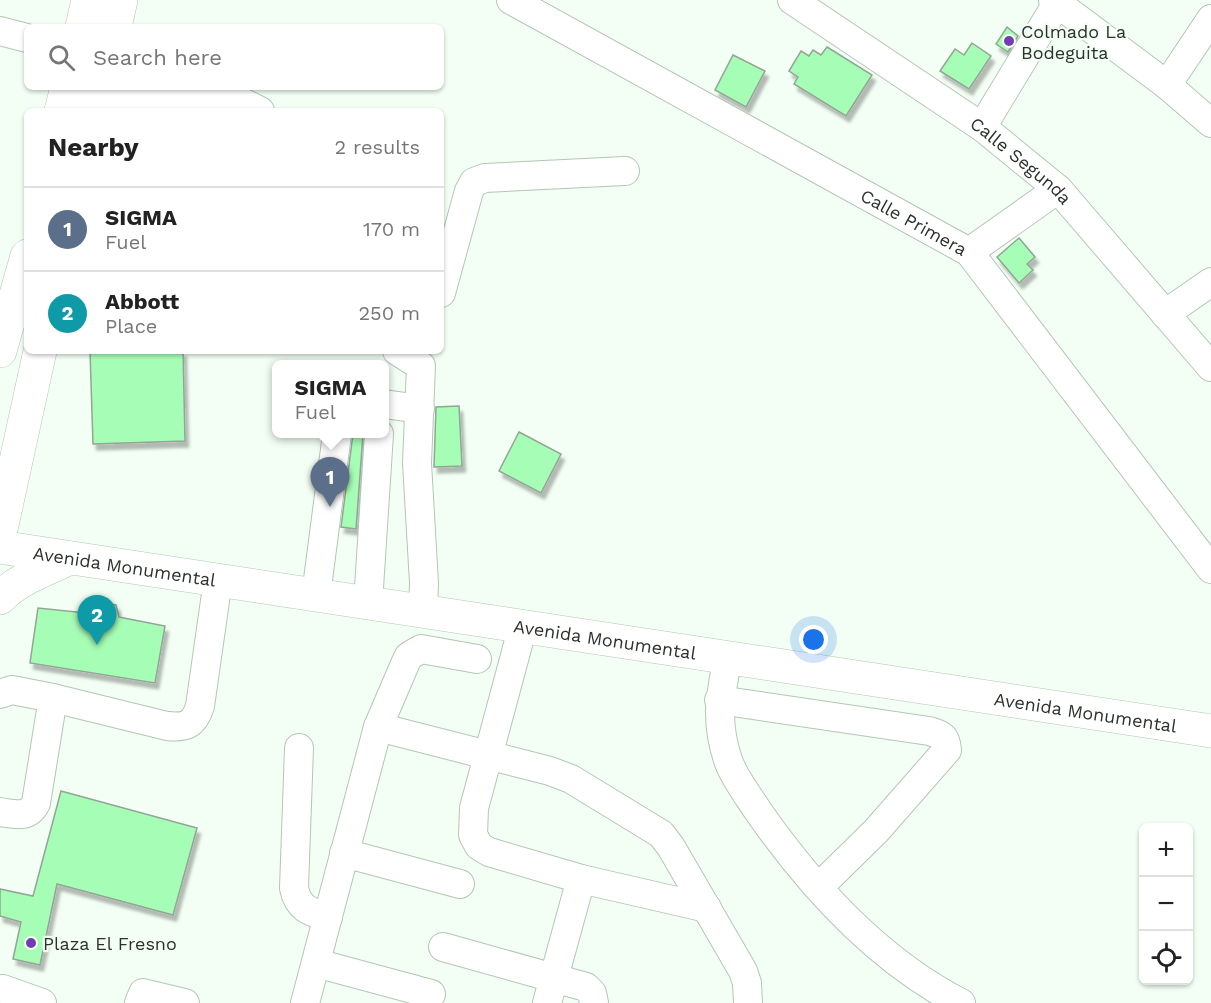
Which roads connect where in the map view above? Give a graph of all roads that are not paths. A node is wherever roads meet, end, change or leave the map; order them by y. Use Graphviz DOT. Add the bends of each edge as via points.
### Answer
graph roads {
  1 [pos="88,0"];
  2 [pos="121,0"];
  3 [pos="511,0"];
  4 [pos="792,0"];
  5 [pos="1056,1"];
  6 [pos="1211,19"];
  7 [pos="83,24"];
  8 [pos="116,24"];
  9 [pos="0,31"];
  10 [pos="24,37"];
  11 [pos="1167,85"];
  12 [pos="66,90"];
  13 [pos="98,98"];
  14 [pos="62,108"];
  15 [pos="254,108"];
  16 [pos="1211,123"];
  17 [pos="982,127"];
  18 [pos="625,171"];
  19 [pos="1058,189"];
  20 [pos="969,252"];
  21 [pos="24,267"];
  22 [pos="444,282"];
  23 [pos="1211,282"];
  24 [pos="1165,314"];
  25 [pos="0,351"];
  26 [pos="39,354"];
  27 [pos="408,354"];
  28 [pos="423,358"];
  29 [pos="1211,367"];
  30 [pos="389,405"];
  31 [pos="420,409"];
  32 [pos="336,438"];
  33 [pos="379,438"];
  34 [pos="10,490"];
  35 [pos="0,534"];
  36 [pos="0,547"];
  37 [pos="70,558"];
  38 [pos="1211,569"];
  39 [pos="218,580"];
  40 [pos="316,595"];
  41 [pos="0,598"];
  42 [pos="368,603"];
  43 [pos="423,611"];
  44 [pos="523,626"];
  45 [pos="728,657"];
  46 [pos="477,659"];
  47 [pos="0,694"];
  48 [pos="53,698"];
  49 [pos="719,700"];
  50 [pos="378,727"];
  51 [pos="1211,731"];
  52 [pos="299,748"];
  53 [pos="488,755"];
  54 [pos="0,812"];
  55 [pos="344,853"];
  56 [pos="581,879"];
  57 [pos="460,884"];
  58 [pos="819,887"];
  59 [pos="707,908"];
  60 [pos="328,917"];
  61 [pos="443,947"];
  62 [pos="315,963"];
  63 [pos="551,990"];
  64 [pos="431,994"];
  65 [pos="140,1003"];
  66 [pos="185,1003"];
  67 [pos="305,1003"];
  68 [pos="594,1003"];
  69 [pos="748,1003"];
  70 [pos="961,1003"];
  1 -- 7 [label="main road"];
  2 -- 8 [label="main road"];
  3 -- 20 [label="street, Calle Primera"];
  4 -- 17 [label="street, Calle Segunda"];
  5 -- 11 [label="street"];
  5 -- 17 [label="street"];
  6 -- 11 [label="street"];
  9 -- 10 [label="street"];
  11 -- 16 [label="street"];
  12 -- 14 [label="main road"];
  13 -- 15 [label="street" via="232,97"];
  17 -- 19 [label="street, Calle Segunda"];
  18 -- 22 [label="street" via="485,178 474,182"];
  19 -- 20 [label="street"];
  19 -- 24 [label="street, Calle Segunda"];
  20 -- 38 [label="street, Calle Primera"];
  21 -- 25 [label="main road"];
  23 -- 24 [label="street"];
  24 -- 29 [label="street, Calle Segunda"];
  26 -- 34 [label="main road"];
  27 -- 28 [label="street"];
  28 -- 31 [label="street"];
  30 -- 31 [label="street"];
  31 -- 43 [label="street" via="417,464"];
  32 -- 40 [label="street"];
  33 -- 42 [label="street"];
  34 -- 35 [label="main road"];
  34 -- 37 [label="main road" via="23,520 42,540"];
  36 -- 37 [label="main road, Avenida Monumental"];
  37 -- 39 [label="main road, Avenida Monumental"];
  37 -- 41 [label="main road" via="32,576"];
  39 -- 40 [label="main road, Avenida Monumental"];
  39 -- 48 [label="street" via="200,706 191,723 167,726"];
  40 -- 42 [label="main road, Avenida Monumental"];
  42 -- 43 [label="main road, Avenida Monumental"];
  43 -- 44 [label="main road, Avenida Monumental"];
  44 -- 45 [label="main road, Avenida Monumental"];
  44 -- 53 [label="street"];
  45 -- 49 [label="street"];
  45 -- 51 [label="main road, Avenida Monumental"];
  46 -- 50 [label="street" via="415,651 405,664"];
  47 -- 48 [label="street" via="12,690"];
  48 -- 54 [label="street" via="36,803 31,812 22,815"];
  49 -- 58 [label="street" via="728,762 784,848"];
  49 -- 58 [label="street" via="929,731 946,740 947,750 876,831"];
  50 -- 53 [label="street"];
  50 -- 55 [label="street"];
  52 -- 60 [label="street" via="294,888 301,906 310,913"];
  53 -- 56 [label="street" via="472,823 479,846"];
  53 -- 59 [label="street" via="571,779 661,834"];
  55 -- 57 [label="street"];
  55 -- 60 [label="street"];
  56 -- 59 [label="street"];
  56 -- 63 [label="street"];
  58 -- 70 [label="street" via="863,934 900,965"];
  59 -- 69 [label="street" via="743,971"];
  60 -- 62 [label="street"];
  61 -- 63 [label="street"];
  62 -- 64 [label="street"];
  62 -- 67 [label="street"];
  63 -- 68 [label="street" via="586,987"];
  65 -- 66 [label="street" via="142,993"];
}
